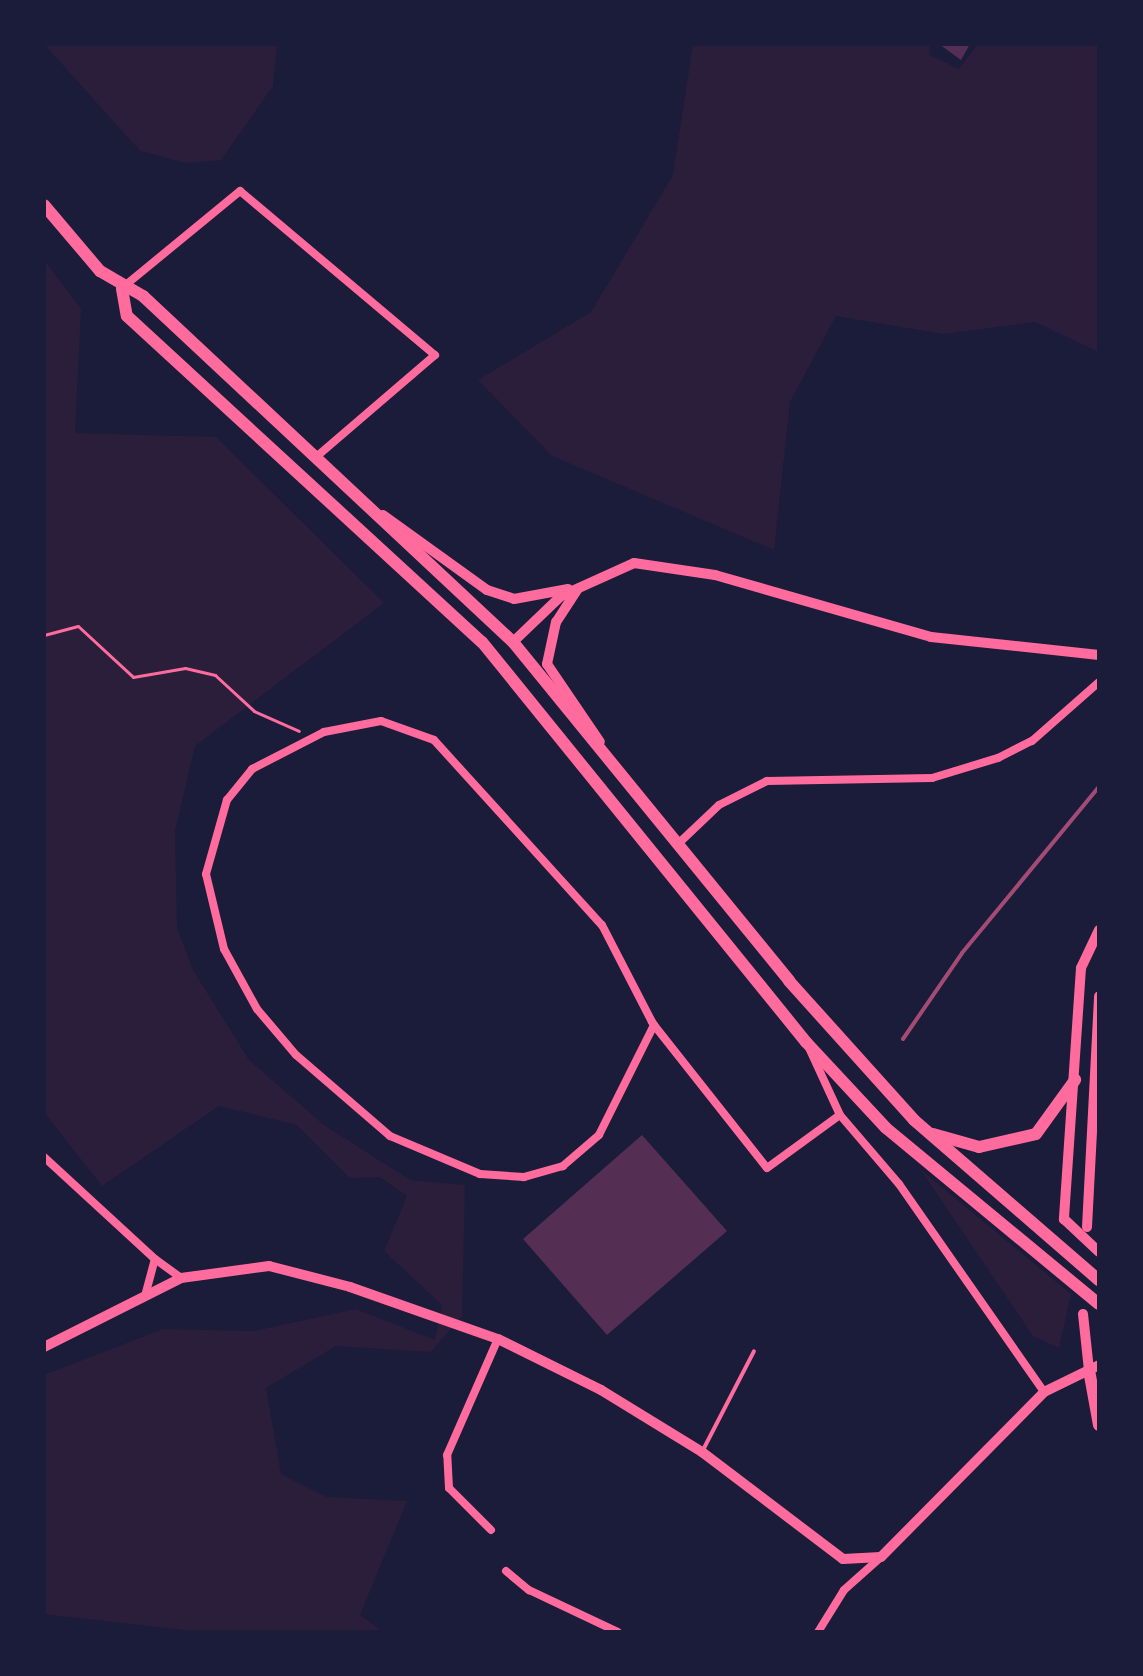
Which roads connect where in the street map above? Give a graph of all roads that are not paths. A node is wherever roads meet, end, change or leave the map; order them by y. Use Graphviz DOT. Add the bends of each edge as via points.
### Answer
graph roads {
  1 [pos="44,205"];
  2 [pos="122,289"];
  3 [pos="316,457"];
  4 [pos="374,510"];
  5 [pos="578,588"];
  6 [pos="513,642"];
  7 [pos="1099,655"];
  8 [pos="497,659"];
  9 [pos="1099,682"];
  10 [pos="601,744"];
  11 [pos="679,843"];
  12 [pos="1099,930"];
  13 [pos="1099,996"];
  14 [pos="654,1025"];
  15 [pos="806,1042"];
  16 [pos="1075,1080"];
  17 [pos="840,1115"];
  18 [pos="929,1133"];
  19 [pos="44,1157"];
  20 [pos="1087,1227"];
  21 [pos="1099,1252"];
  22 [pos="155,1259"];
  23 [pos="181,1278"];
  24 [pos="1099,1280"];
  25 [pos="145,1296"];
  26 [pos="1099,1304"];
  27 [pos="1083,1314"];
  28 [pos="498,1339"];
  29 [pos="44,1347"];
  30 [pos="754,1351"];
  31 [pos="1094,1368"];
  32 [pos="1044,1392"];
  33 [pos="1099,1401"];
  34 [pos="1099,1425"];
  35 [pos="702,1452"];
  36 [pos="491,1530"];
  37 [pos="881,1557"];
  38 [pos="506,1571"];
  39 [pos="618,1632"];
  40 [pos="818,1632"];
  1 -- 2 [label="main road"];
  2 -- 3 [label="main road" via="143,296"];
  2 -- 3 [label="street" via="240,191 435,355"];
  2 -- 8 [label="main road" via="127,316"];
  3 -- 4 [label="main road"];
  4 -- 5 [label="street" via="487,590 514,599"];
  4 -- 6 [label="main road"];
  5 -- 6 [label="street"];
  5 -- 7 [label="street" via="634,563 715,575 931,637"];
  5 -- 10 [label="street" via="556,622 547,664"];
  6 -- 8 [label="main road"];
  6 -- 10 [label="main road"];
  8 -- 15 [label="main road"];
  9 -- 11 [label="street" via="1032,741 998,758 932,778 767,781 719,805"];
  10 -- 11 [label="main road"];
  11 -- 18 [label="main road" via="789,981"];
  12 -- 16 [label="street" via="1081,968"];
  13 -- 20 [label="street"];
  14 -- 14 [label="street" via="602,925 434,740 381,721 317,736 252,769 236,790 206,874 224,949 257,1009 346,1104 445,1163 524,1177 563,1166 599,1135"];
  14 -- 17 [label="street" via="767,1168"];
  15 -- 17 [label="street"];
  15 -- 26 [label="main road" via="958,1193"];
  16 -- 18 [label="main road" via="1036,1134 979,1147"];
  16 -- 21 [label="street" via="1064,1219"];
  17 -- 32 [label="street" via="899,1184"];
  18 -- 24 [label="main road"];
  19 -- 22 [label="street"];
  22 -- 23 [label="street"];
  22 -- 25 [label="street"];
  23 -- 25 [label="street"];
  23 -- 28 [label="street" via="269,1266"];
  25 -- 29 [label="street"];
  27 -- 31 [label="street"];
  28 -- 35 [label="street" via="601,1390"];
  28 -- 36 [label="street" via="447,1455 449,1488"];
  30 -- 35 [label="lane"];
  31 -- 32 [label="street"];
  31 -- 33 [label="main road"];
  31 -- 34 [label="main road"];
  32 -- 37 [label="street"];
  35 -- 37 [label="street" via="808,1540 843,1559"];
  37 -- 40 [label="street" via="844,1590"];
  38 -- 39 [label="street" via="529,1590"];
}
